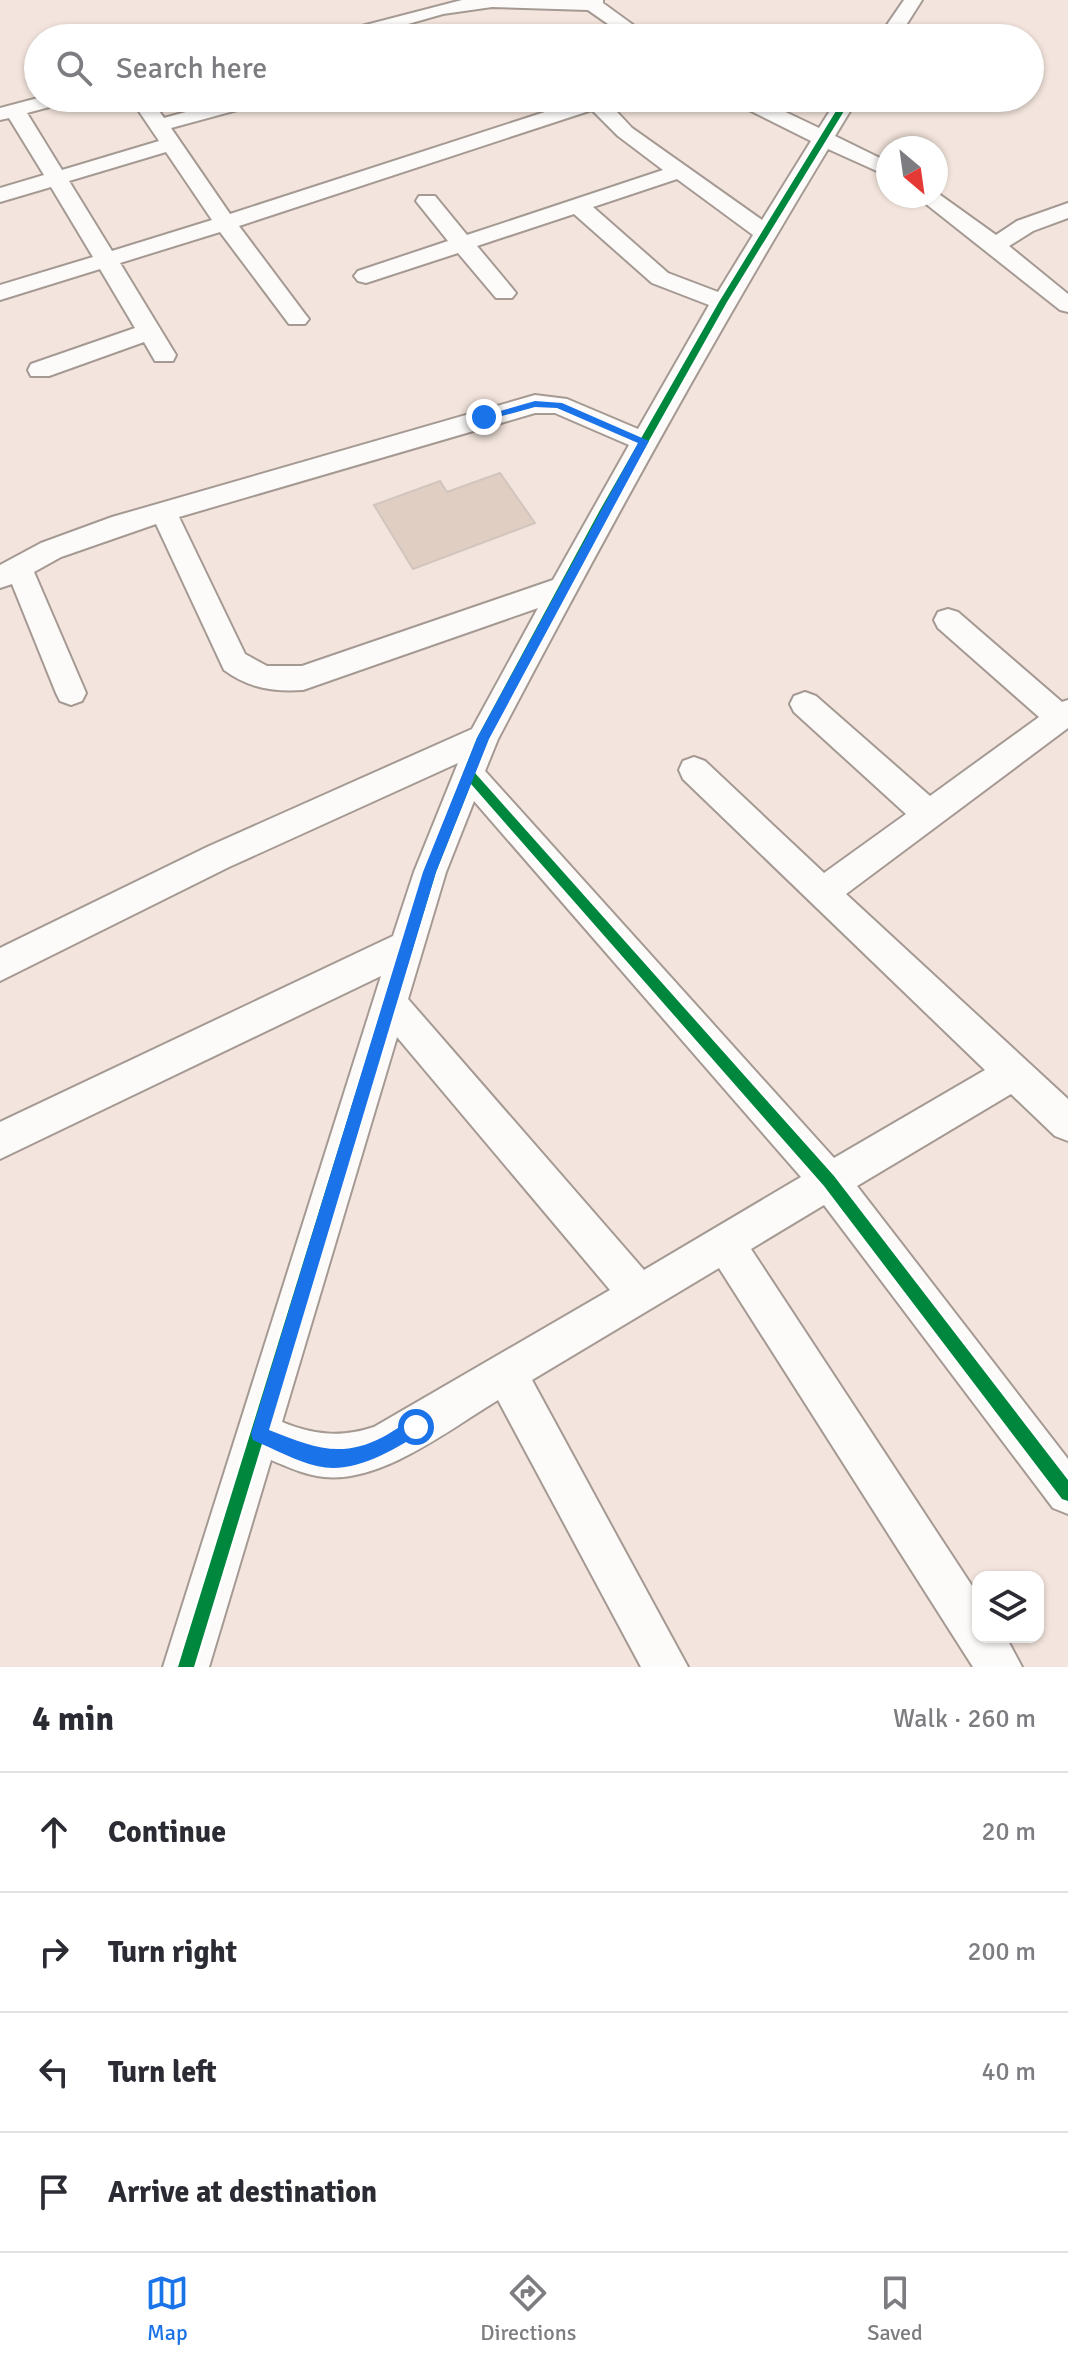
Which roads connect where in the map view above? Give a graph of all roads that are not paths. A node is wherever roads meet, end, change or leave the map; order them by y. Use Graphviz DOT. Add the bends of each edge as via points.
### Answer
graph roads {
  1 [pos="913,0"];
  2 [pos="593,2"];
  3 [pos="388,24"];
  4 [pos="622,24"];
  5 [pos="897,24"];
  6 [pos="8,112"];
  7 [pos="150,112"];
  8 [pos="208,112"];
  9 [pos="567,112"];
  10 [pos="611,112"];
  11 [pos="769,112"];
  12 [pos="839,112"];
  13 [pos="160,125"];
  14 [pos="822,138"];
  15 [pos="172,144"];
  16 [pos="876,164"];
  17 [pos="677,172"];
  18 [pos="56,178"];
  19 [pos="0,195"];
  20 [pos="427,201"];
  21 [pos="578,206"];
  22 [pos="944,208"];
  23 [pos="1068,210"];
  24 [pos="225,223"];
  25 [pos="765,233"];
  26 [pos="462,245"];
  27 [pos="995,245"];
  28 [pos="106,260"];
  29 [pos="366,276"];
  30 [pos="0,293"];
  31 [pos="504,293"];
  32 [pos="723,302"];
  33 [pos="1068,305"];
  34 [pos="297,319"];
  35 [pos="150,331"];
  36 [pos="164,355"];
  37 [pos="40,370"];
  38 [pos="644,441"];
  39 [pos="163,511"];
  40 [pos="9,572"];
  41 [pos="563,588"];
  42 [pos="948,620"];
  43 [pos="71,693"];
  44 [pos="805,704"];
  45 [pos="1064,715"];
  46 [pos="483,738"];
  47 [pos="694,770"];
  48 [pos="469,774"];
  49 [pos="929,815"];
  50 [pos="822,893"];
  51 [pos="408,946"];
  52 [pos="0,965"];
  53 [pos="390,1003"];
  54 [pos="1013,1073"];
  55 [pos="1068,1123"];
  56 [pos="0,1141"];
  57 [pos="829,1181"];
  58 [pos="725,1243"];
  59 [pos="638,1293"];
  60 [pos="506,1373"];
  61 [pos="254,1453"];
  62 [pos="1068,1493"];
  63 [pos="972,1625"];
  64 [pos="984,1643"];
  65 [pos="186,1667"];
  66 [pos="665,1667"];
  67 [pos="999,1667"];
  1 -- 5 [label="street"];
  2 -- 3 [label="street" via="492,1"];
  2 -- 4 [label="street"];
  6 -- 18 [label="street"];
  7 -- 13 [label="street"];
  8 -- 13 [label="street"];
  9 -- 24 [label="street"];
  10 -- 17 [label="street" via="625,132"];
  11 -- 14 [label="street"];
  12 -- 14 [label="street"];
  13 -- 15 [label="street"];
  14 -- 16 [label="street"];
  14 -- 25 [label="street"];
  15 -- 18 [label="street"];
  15 -- 24 [label="street"];
  17 -- 21 [label="street"];
  17 -- 25 [label="street"];
  18 -- 19 [label="street"];
  18 -- 28 [label="street"];
  20 -- 26 [label="street"];
  21 -- 26 [label="street"];
  21 -- 32 [label="street" via="660,278"];
  22 -- 27 [label="street"];
  23 -- 27 [label="street" via="1025,226"];
  24 -- 28 [label="street"];
  24 -- 34 [label="street"];
  25 -- 32 [label="street"];
  26 -- 29 [label="street"];
  26 -- 31 [label="street"];
  27 -- 33 [label="street"];
  28 -- 30 [label="street"];
  28 -- 35 [label="street"];
  32 -- 38 [label="street"];
  35 -- 36 [label="street"];
  35 -- 37 [label="street"];
  38 -- 39 [label="street" via="558,405 535,404"];
  38 -- 41 [label="street"];
  39 -- 40 [label="street" via="51,550"];
  39 -- 41 [label="street" via="234,662 252,676 303,678"];
  40 -- 43 [label="street"];
  41 -- 46 [label="street"];
  42 -- 45 [label="street"];
  44 -- 49 [label="street"];
  45 -- 49 [label="street"];
  46 -- 48 [label="street"];
  46 -- 52 [label="street" via="218,857"];
  47 -- 50 [label="street"];
  48 -- 51 [label="street" via="430,872"];
  48 -- 57 [label="street"];
  49 -- 50 [label="street"];
  50 -- 54 [label="street"];
  51 -- 53 [label="street"];
  51 -- 56 [label="street"];
  53 -- 59 [label="street"];
  53 -- 61 [label="street"];
  54 -- 55 [label="street"];
  54 -- 57 [label="street"];
  57 -- 58 [label="street"];
  57 -- 62 [label="street"];
  58 -- 59 [label="street"];
  58 -- 63 [label="street"];
  59 -- 60 [label="street"];
  60 -- 61 [label="street" via="384,1445 350,1458"];
  60 -- 66 [label="street"];
  61 -- 65 [label="street"];
  64 -- 67 [label="street"];
}
